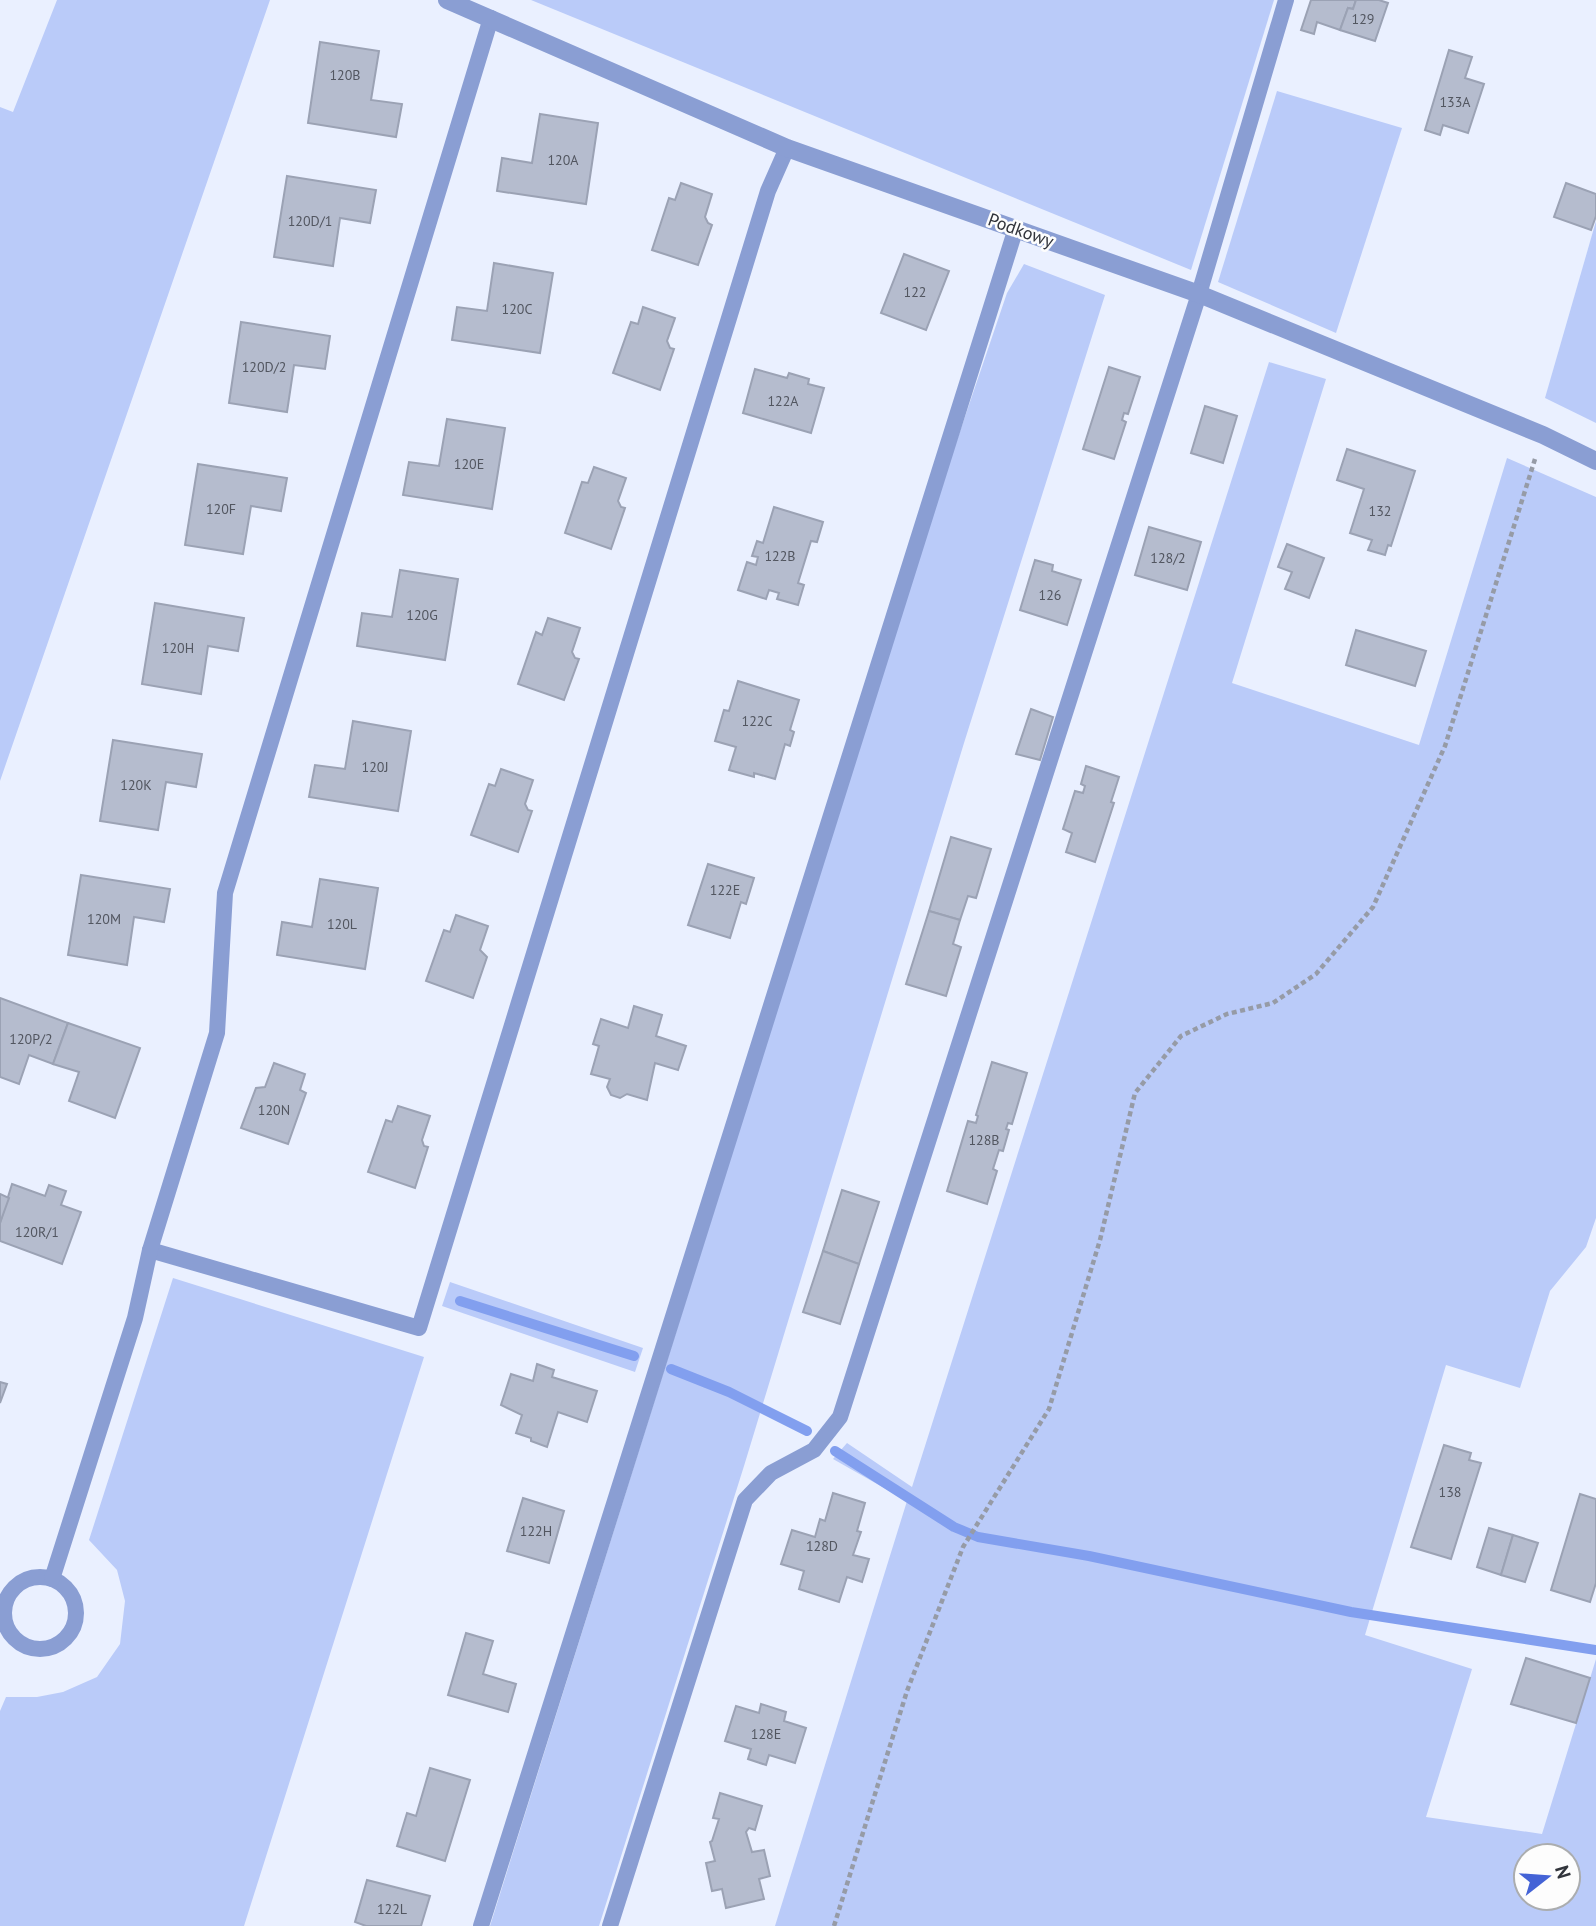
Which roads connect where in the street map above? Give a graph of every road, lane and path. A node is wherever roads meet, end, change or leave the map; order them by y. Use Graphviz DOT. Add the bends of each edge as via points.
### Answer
graph roads {
  1 [pos="447,0"];
  2 [pos="1286,0"];
  3 [pos="491,18"];
  4 [pos="787,148"];
  5 [pos="1016,228"];
  6 [pos="1199,294"];
  7 [pos="1543,435"];
  8 [pos="1596,461"];
  9 [pos="150,1250"];
  10 [pos="52,1578"];
  11 [pos="481,1926"];
  12 [pos="610,1926"];
  13 [pos="834,1926"];
  1 -- 3 [label="street, Podkowy"];
  2 -- 6 [label="lane"];
  3 -- 4 [label="street, Podkowy"];
  3 -- 9 [label="lane" via="225,893 217,1033"];
  4 -- 5 [label="street, Podkowy"];
  4 -- 9 [label="lane" via="764,205 419,1328"];
  5 -- 6 [label="street, Podkowy"];
  5 -- 11 [label="lane"];
  6 -- 7 [label="street, Podkowy"];
  6 -- 12 [label="lane" via="840,1417 814,1450 771,1474 745,1500"];
  7 -- 8 [label="street, Podkowy"];
  7 -- 13 [label="path" via="1446,746 1373,906 1316,974 1273,1003 1227,1014 1181,1036 1135,1094 1100,1240 1049,1409 963,1547 908,1691"];
  9 -- 10 [label="lane" via="135,1318"];
  10 -- 10 [label="lane" via="73,1599 73,1628 49,1647 27,1646 9,1630 5,1618 9,1594 28,1579"];
}
